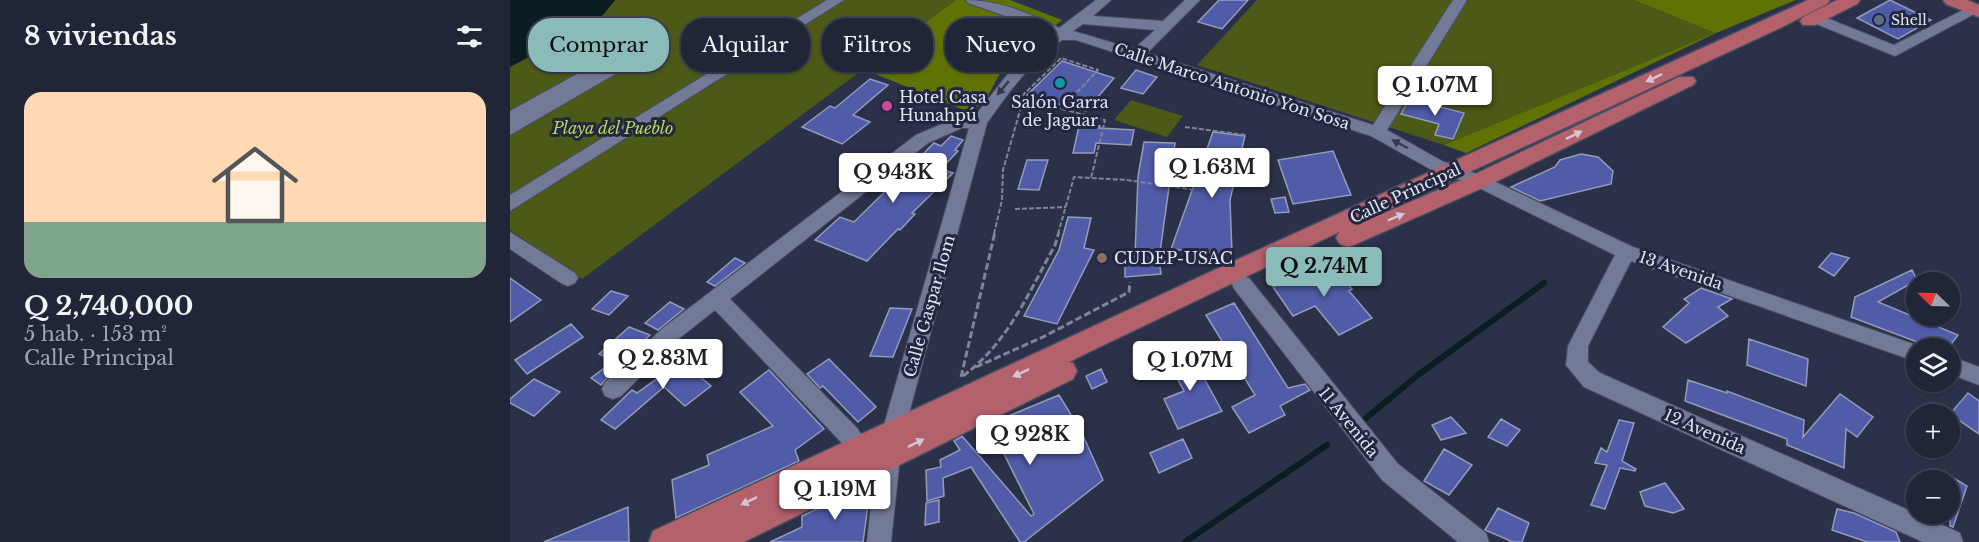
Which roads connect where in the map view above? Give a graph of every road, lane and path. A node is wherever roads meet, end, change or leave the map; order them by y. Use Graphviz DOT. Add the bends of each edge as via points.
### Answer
graph roads {
  1 [pos="837,0"];
  2 [pos="973,0"];
  3 [pos="1088,0"];
  4 [pos="1104,0"];
  5 [pos="1193,0"];
  6 [pos="1460,0"];
  7 [pos="1851,0"];
  8 [pos="1952,0"];
  9 [pos="1818,9"];
  10 [pos="1976,11"];
  11 [pos="1081,20"];
  12 [pos="1167,26"];
  13 [pos="1061,35"];
  14 [pos="1136,56"];
  15 [pos="599,72"];
  16 [pos="1016,93"];
  17 [pos="1022,96"];
  18 [pos="1042,104"];
  19 [pos="535,109"];
  20 [pos="1061,109"];
  21 [pos="510,118"];
  22 [pos="979,122"];
  23 [pos="1185,127"];
  24 [pos="510,129"];
  25 [pos="1377,132"];
  26 [pos="1246,135"];
  27 [pos="1451,172"];
  28 [pos="1171,177"];
  29 [pos="1091,178"];
  30 [pos="1479,181"];
  31 [pos="1168,186"];
  32 [pos="1195,190"];
  33 [pos="510,204"];
  34 [pos="1066,207"];
  35 [pos="1015,209"];
  36 [pos="510,240"];
  37 [pos="1626,252"];
  38 [pos="568,278"];
  39 [pos="1130,282"];
  40 [pos="1242,284"];
  41 [pos="717,299"];
  42 [pos="1906,349"];
  43 [pos="975,368"];
  44 [pos="1960,369"];
  45 [pos="1979,376"];
  46 [pos="961,377"];
  47 [pos="956,381"];
  48 [pos="613,389"];
  49 [pos="893,432"];
  50 [pos="859,449"];
  51 [pos="888,457"];
  52 [pos="664,542"];
  53 [pos="712,542"];
  54 [pos="879,542"];
  55 [pos="1477,542"];
  56 [pos="1951,542"];
  1 -- 33 [label="street"];
  2 -- 13 [label="street, Calle Marco Antonio Yon Sosa"];
  3 -- 13 [label="street"];
  4 -- 11 [label="street, Calle Gaspar Ilom"];
  5 -- 12 [label="street"];
  6 -- 25 [label="street"];
  7 -- 9 [label="main road, Calle Principal"];
  8 -- 10 [label="main road"];
  9 -- 10 [label="street" via="1894,51"];
  9 -- 27 [label="main road, Calle Principal, one-way" via="1776,23"];
  30 -- 9 [label="main road, Calle Principal, one-way" via="1743,55"];
  11 -- 12 [label="street"];
  11 -- 13 [label="street, Calle Gaspar Ilom"];
  12 -- 14 [label="street"];
  13 -- 14 [label="street, Calle Marco Antonio Yon Sosa" via="1078,36"];
  13 -- 22 [label="street, Calle Gaspar Ilom, one-way" via="999,92"];
  14 -- 25 [label="street, Calle Marco Antonio Yon Sosa"];
  15 -- 19 [label="street"];
  16 -- 17 [label="path"];
  17 -- 20 [label="path" via="1061,58 1098,70"];
  17 -- 46 [label="path"];
  18 -- 20 [label="path"];
  19 -- 21 [label="street"];
  19 -- 24 [label="street"];
  20 -- 29 [label="path" via="1105,120"];
  22 -- 41 [label="street" via="960,123 922,139"];
  22 -- 49 [label="street, Calle Gaspar Ilom"];
  23 -- 26 [label="path"];
  27 -- 25 [label="street, Calle Marco Antonio Yon Sosa, one-way"];
  27 -- 30 [label="street, 13 Avenida"];
  27 -- 49 [label="main road, Calle Principal, one-way"];
  28 -- 31 [label="path"];
  29 -- 31 [label="path"];
  29 -- 34 [label="path" via="1074,177"];
  30 -- 37 [label="street, 13 Avenida"];
  40 -- 30 [label="main road, Calle Principal, one-way"];
  31 -- 32 [label="path"];
  34 -- 35 [label="path"];
  34 -- 43 [label="path" via="1055,245 1009,330"];
  36 -- 38 [label="street"];
  37 -- 42 [label="street, 13 Avenida"];
  37 -- 56 [label="street, 12 Avenida" via="1578,346 1577,365 1592,380"];
  39 -- 43 [label="path" via="1129,292"];
  51 -- 40 [label="main road, Calle Principal, one-way"];
  40 -- 55 [label="street, 11 Avenida" via="1390,472"];
  41 -- 48 [label="street" via="670,334"];
  41 -- 50 [label="street"];
  43 -- 46 [label="path"];
  44 -- 45 [label="street"];
  46 -- 47 [label="path"];
  49 -- 50 [label="main road, Calle Principal"];
  49 -- 51 [label="street, Calle Gaspar Ilom"];
  50 -- 52 [label="main road, Calle Principal, one-way"];
  51 -- 53 [label="main road, Calle Principal"];
  51 -- 54 [label="street, Calle Gaspar Ilom"];
}
